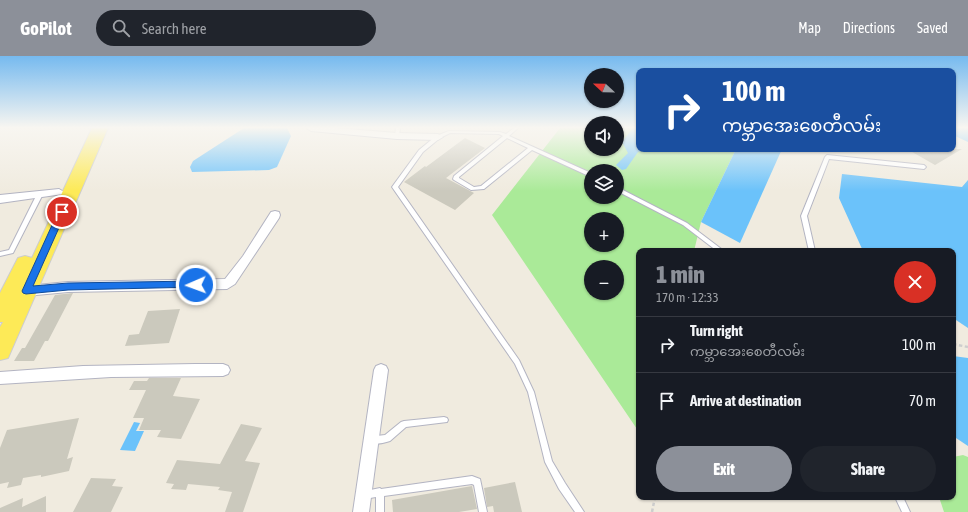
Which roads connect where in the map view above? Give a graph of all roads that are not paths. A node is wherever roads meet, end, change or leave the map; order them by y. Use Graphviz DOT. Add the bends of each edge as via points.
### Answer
graph roads {
  1 [pos="81,149"];
  2 [pos="88,149"];
  3 [pos="423,149"];
  4 [pos="491,149"];
  5 [pos="529,149"];
  6 [pos="534,149"];
  7 [pos="924,167"];
  8 [pos="584,172"];
  9 [pos="65,188"];
  10 [pos="624,193"];
  11 [pos="40,194"];
  12 [pos="0,199"];
  13 [pos="275,215"];
  14 [pos="717,248"];
  15 [pos="811,248"];
  16 [pos="0,254"];
  17 [pos="13,303"];
  18 [pos="0,351"];
  19 [pos="223,370"];
  20 [pos="381,370"];
  21 [pos="0,378"];
  22 [pos="444,420"];
  23 [pos="371,440"];
  24 [pos="380,492"];
  25 [pos="364,495"];
  26 [pos="900,500"];
  27 [pos="361,512"];
  28 [pos="380,512"];
  29 [pos="483,512"];
  30 [pos="580,512"];
  31 [pos="906,512"];
  1 -- 9 [label="main road"];
  2 -- 9 [label="main road"];
  3 -- 30 [label="lane" via="395,187 517,362 531,392 549,462"];
  4 -- 5 [label="lane" via="456,178 473,189 482,188"];
  6 -- 8 [label="lane"];
  7 -- 15 [label="lane" via="827,157 804,216"];
  9 -- 11 [label="street"];
  9 -- 17 [label="main road"];
  9 -- 17 [label="main road"];
  10 -- 14 [label="lane" via="685,224"];
  11 -- 12 [label="street"];
  11 -- 16 [label="lane" via="11,252"];
  13 -- 17 [label="street" via="247,259 227,284 68,287"];
  17 -- 18 [label="main road"];
  19 -- 21 [label="street" via="120,370"];
  20 -- 23 [label="street"];
  22 -- 23 [label="lane" via="404,424 387,438"];
  23 -- 25 [label="street"];
  24 -- 25 [label="lane"];
  24 -- 28 [label="lane"];
  24 -- 29 [label="lane" via="472,480 477,482"];
  25 -- 27 [label="street"];
  26 -- 31 [label="lane"];
}
